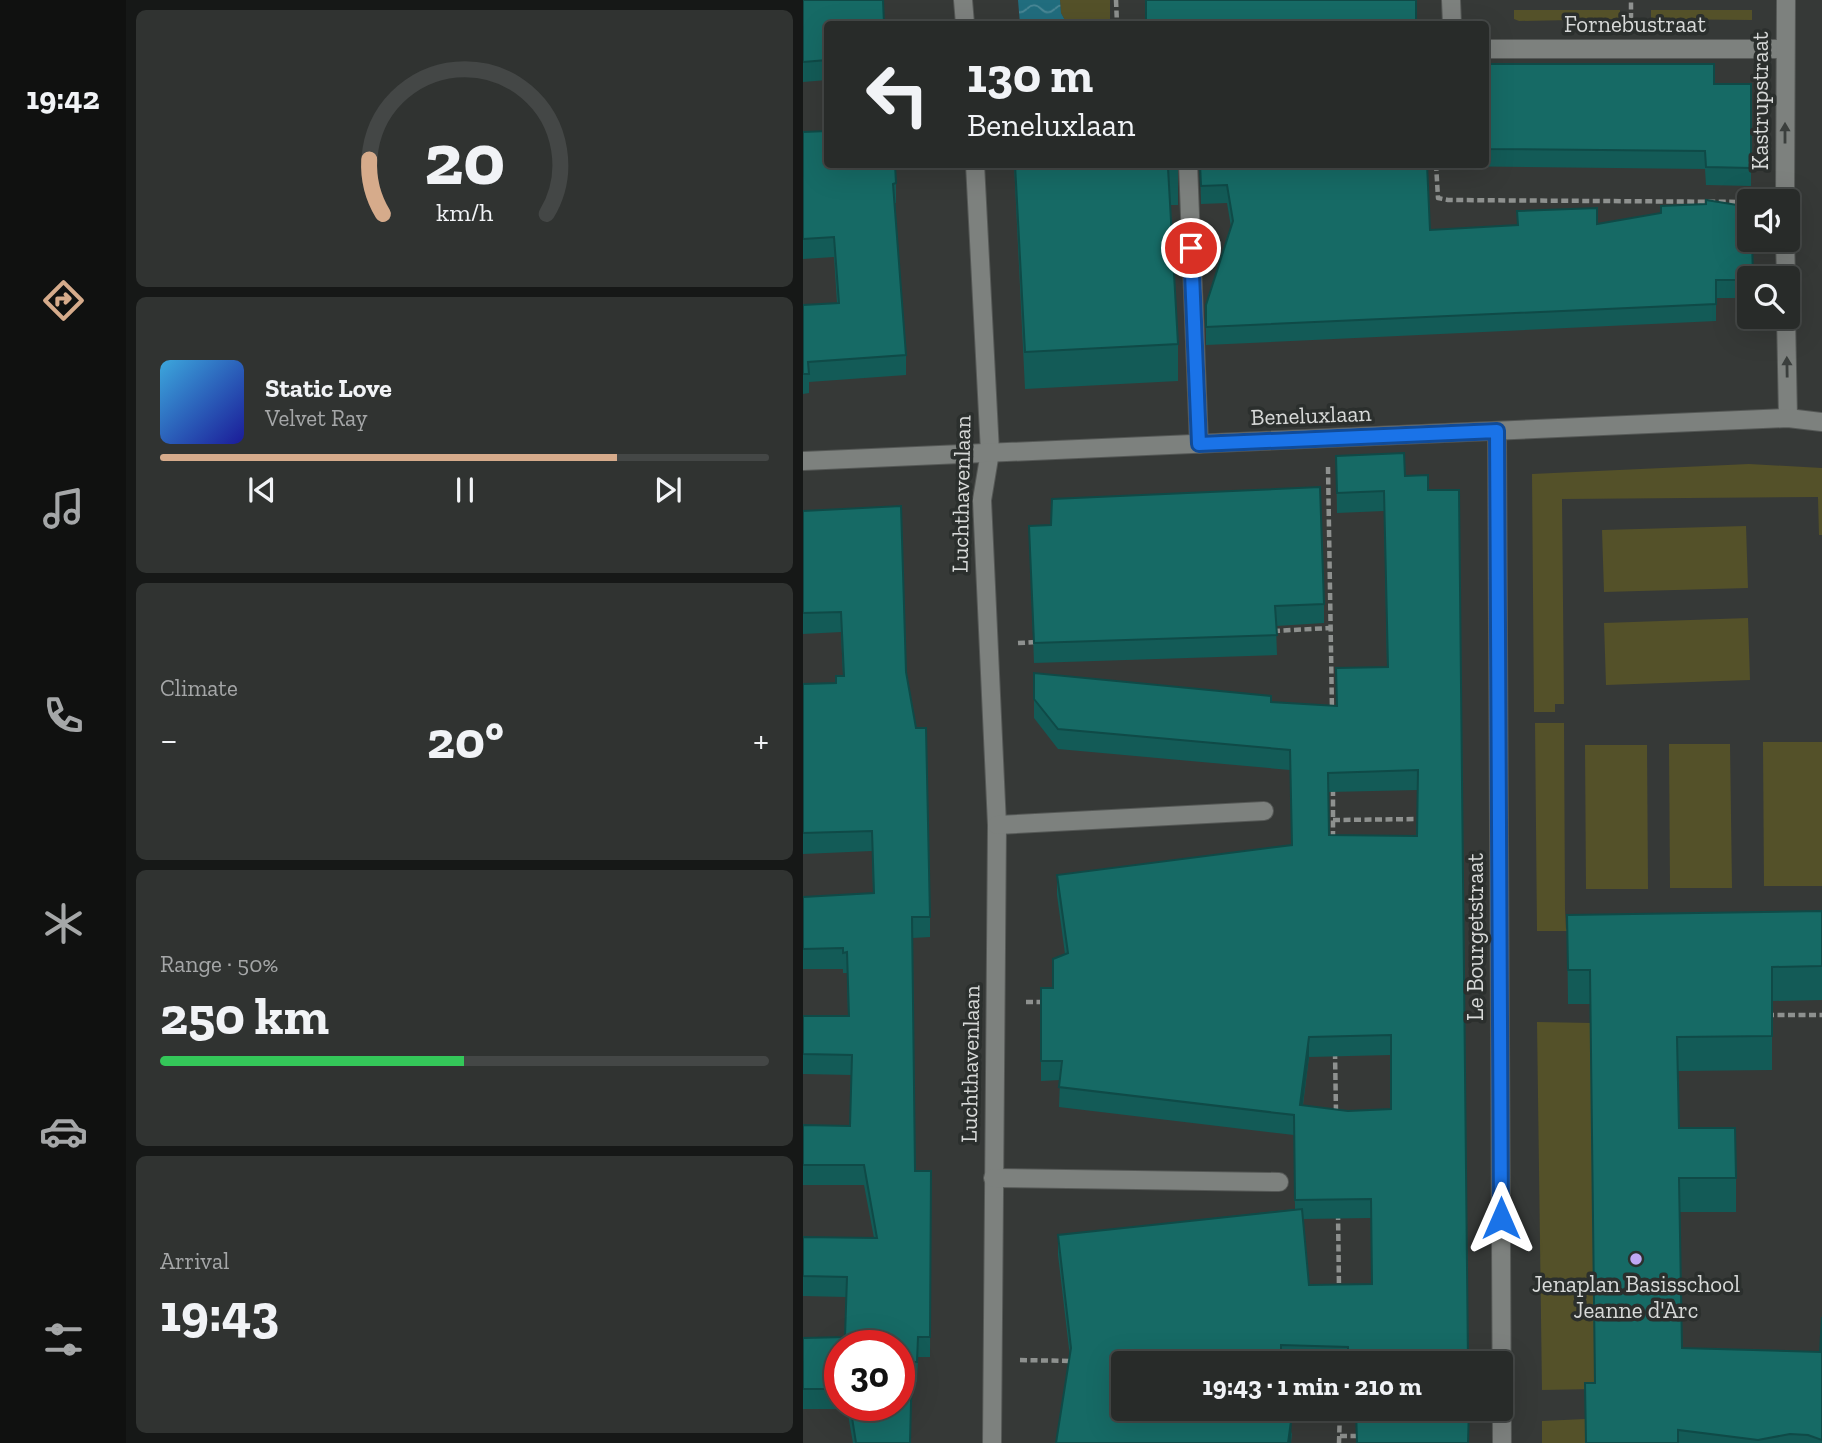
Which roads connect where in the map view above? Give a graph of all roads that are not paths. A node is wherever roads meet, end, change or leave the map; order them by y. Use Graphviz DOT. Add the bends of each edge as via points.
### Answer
graph roads {
  1 [pos="963,0"];
  2 [pos="1452,0"];
  3 [pos="1786,0"];
  4 [pos="965,21"];
  5 [pos="1452,21"];
  6 [pos="1489,49"];
  7 [pos="1785,50"];
  8 [pos="975,168"];
  9 [pos="1188,168"];
  10 [pos="1785,189"];
  11 [pos="1786,329"];
  12 [pos="1788,418"];
  13 [pos="1822,422"];
  14 [pos="1497,431"];
  15 [pos="1199,444"];
  16 [pos="990,452"];
  17 [pos="803,461"];
  18 [pos="1264,811"];
  19 [pos="997,825"];
  20 [pos="993,1178"];
  21 [pos="1280,1182"];
  22 [pos="992,1443"];
  23 [pos="1502,1443"];
  1 -- 4 [label="street"];
  2 -- 5 [label="street"];
  3 -- 7 [label="street, Kastrupstraat"];
  6 -- 7 [label="street, Fornebustraat"];
  10 -- 7 [label="street, Kastrupstraat, one-way"];
  8 -- 16 [label="street, Luchthavenlaan"];
  9 -- 15 [label="street"];
  12 -- 11 [label="street, one-way"];
  12 -- 13 [label="street, Beneluxlaan"];
  12 -- 14 [label="street, Beneluxlaan"];
  14 -- 15 [label="street, Beneluxlaan"];
  14 -- 23 [label="street, Le Bourgetstraat"];
  15 -- 16 [label="street, Beneluxlaan"];
  16 -- 17 [label="street, Beneluxlaan"];
  16 -- 19 [label="street, Luchthavenlaan" via="982,500"];
  18 -- 19 [label="street"];
  19 -- 20 [label="street, Luchthavenlaan"];
  20 -- 21 [label="street"];
  20 -- 22 [label="street, Luchthavenlaan"];
}
